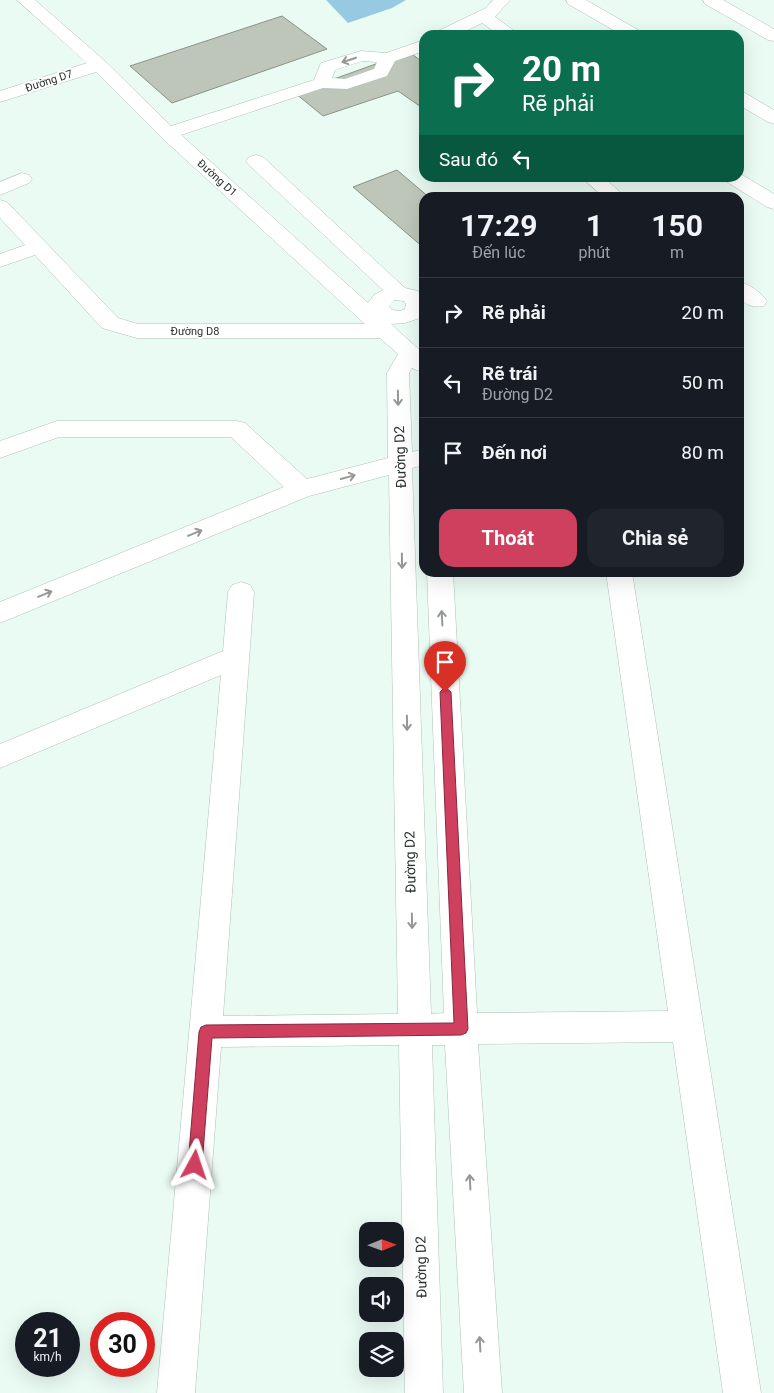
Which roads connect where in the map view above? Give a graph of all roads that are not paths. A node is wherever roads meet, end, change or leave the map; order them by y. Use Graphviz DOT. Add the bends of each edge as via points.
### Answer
graph roads {
  1 [pos="502,0"];
  2 [pos="574,0"];
  3 [pos="711,0"];
  4 [pos="33,1"];
  5 [pos="483,17"];
  6 [pos="455,30"];
  7 [pos="503,30"];
  8 [pos="625,30"];
  9 [pos="774,36"];
  10 [pos="419,49"];
  11 [pos="91,59"];
  12 [pos="28,70"];
  13 [pos="0,97"];
  14 [pos="744,100"];
  15 [pos="774,118"];
  16 [pos="168,133"];
  17 [pos="256,161"];
  18 [pos="22,179"];
  19 [pos="597,182"];
  20 [pos="740,182"];
  21 [pos="0,188"];
  22 [pos="610,192"];
  23 [pos="774,203"];
  24 [pos="0,206"];
  25 [pos="38,247"];
  26 [pos="0,261"];
  27 [pos="744,292"];
  28 [pos="399,293"];
  29 [pos="756,301"];
  30 [pos="419,312"];
  31 [pos="419,315"];
  32 [pos="380,321"];
  33 [pos="417,360"];
  34 [pos="0,450"];
  35 [pos="412,451"];
  36 [pos="295,482"];
  37 [pos="440,577"];
  38 [pos="620,577"];
  39 [pos="241,592"];
  40 [pos="0,593"];
  41 [pos="0,613"];
  42 [pos="236,657"];
  43 [pos="0,756"];
  44 [pos="687,1026"];
  45 [pos="461,1029"];
  46 [pos="415,1030"];
  47 [pos="206,1032"];
  48 [pos="176,1393"];
  49 [pos="424,1393"];
  50 [pos="483,1393"];
  51 [pos="742,1393"];
  1 -- 5 [label="street"];
  2 -- 8 [label="street"];
  3 -- 9 [label="street"];
  4 -- 11 [label="street, Đường D1"];
  5 -- 6 [label="street"];
  5 -- 7 [label="street"];
  10 -- 16 [label="street" via="388,58 381,72 366,78 347,84 322,82"];
  11 -- 12 [label="street, Đường D7"];
  11 -- 13 [label="street, Đường D7"];
  11 -- 16 [label="street, Đường D1"];
  14 -- 15 [label="street"];
  16 -- 32 [label="street, Đường D1"];
  17 -- 28 [label="street"];
  18 -- 21 [label="street"];
  19 -- 22 [label="street"];
  20 -- 23 [label="street"];
  24 -- 25 [label="street, Đường D8"];
  25 -- 26 [label="street"];
  25 -- 32 [label="street, Đường D8" via="110,322 137,331"];
  27 -- 29 [label="street"];
  28 -- 30 [label="street" via="411,296"];
  28 -- 32 [label="street" via="382,298 378,306"];
  31 -- 32 [label="street, Đường D8"];
  32 -- 33 [label="street, Đường D1"];
  33 -- 35 [label="street, Đường D2, one-way" via="398,373"];
  34 -- 36 [label="street" via="57,429 237,429"];
  35 -- 36 [label="street"];
  35 -- 46 [label="street, Đường D2, one-way"];
  36 -- 40 [label="street"];
  41 -- 36 [label="street, one-way"];
  45 -- 37 [label="street, one-way"];
  38 -- 44 [label="street"];
  39 -- 42 [label="street"];
  42 -- 43 [label="street"];
  42 -- 47 [label="street"];
  44 -- 45 [label="street"];
  44 -- 51 [label="street"];
  45 -- 46 [label="street"];
  50 -- 45 [label="street, one-way"];
  46 -- 47 [label="street"];
  46 -- 49 [label="street, Đường D2"];
  47 -- 48 [label="street"];
}
